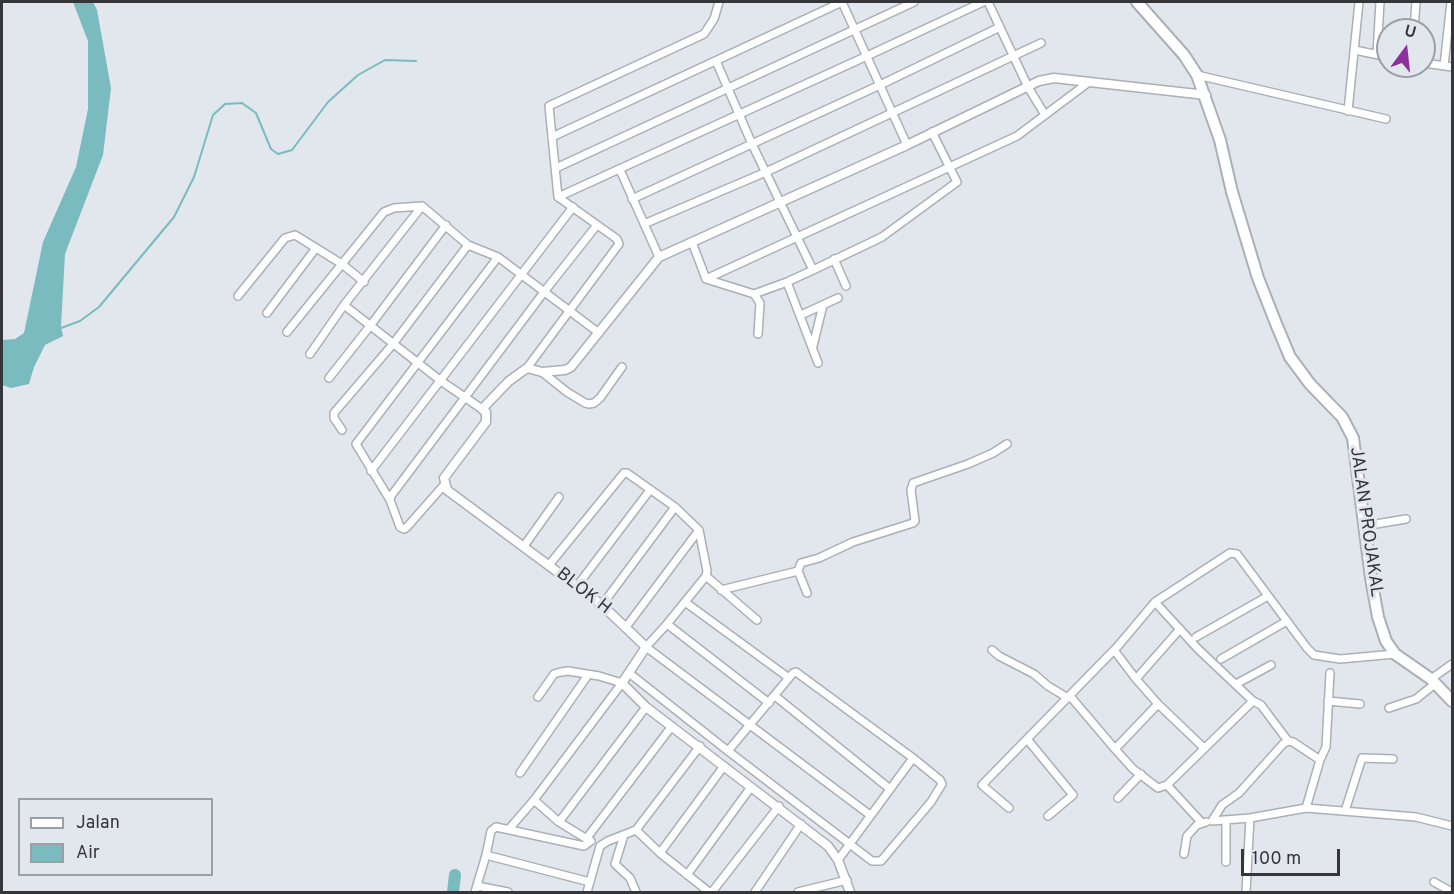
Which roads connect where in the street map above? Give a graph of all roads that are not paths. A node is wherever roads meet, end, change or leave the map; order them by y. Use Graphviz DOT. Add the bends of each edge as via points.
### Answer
graph roads {
  1 [pos="719,2"];
  2 [pos="914,2"];
  3 [pos="983,2"];
  4 [pos="988,2"];
  5 [pos="1137,2"];
  6 [pos="1359,2"];
  7 [pos="1380,2"];
  8 [pos="1416,2"];
  9 [pos="1450,2"];
  10 [pos="1379,18"];
  11 [pos="1415,18"];
  12 [pos="1000,27"];
  13 [pos="856,29"];
  14 [pos="1041,43"];
  15 [pos="1355,50"];
  16 [pos="1376,54"];
  17 [pos="867,56"];
  18 [pos="1014,57"];
  19 [pos="716,61"];
  20 [pos="1436,65"];
  21 [pos="1444,66"];
  22 [pos="1452,67"];
  23 [pos="1197,75"];
  24 [pos="1089,82"];
  25 [pos="880,85"];
  26 [pos="1028,87"];
  27 [pos="728,88"];
  28 [pos="1206,95"];
  29 [pos="892,111"];
  30 [pos="1348,111"];
  31 [pos="738,114"];
  32 [pos="1045,115"];
  33 [pos="1386,119"];
  34 [pos="932,132"];
  35 [pos="552,137"];
  36 [pos="752,144"];
  37 [pos="907,145"];
  38 [pos="556,168"];
  39 [pos="949,168"];
  40 [pos="620,170"];
  41 [pos="766,171"];
  42 [pos="558,197"];
  43 [pos="632,199"];
  44 [pos="781,201"];
  45 [pos="422,206"];
  46 [pos="573,207"];
  47 [pos="644,224"];
  48 [pos="446,225"];
  49 [pos="597,225"];
  50 [pos="796,237"];
  51 [pos="692,242"];
  52 [pos="468,245"];
  53 [pos="316,248"];
  54 [pos="498,257"];
  55 [pos="659,257"];
  56 [pos="834,259"];
  57 [pos="342,264"];
  58 [pos="813,270"];
  59 [pos="522,275"];
  60 [pos="706,279"];
  61 [pos="364,282"];
  62 [pos="787,282"];
  63 [pos="846,286"];
  64 [pos="544,292"];
  65 [pos="754,294"];
  66 [pos="238,296"];
  67 [pos="838,298"];
  68 [pos="344,305"];
  69 [pos="823,305"];
  70 [pos="568,311"];
  71 [pos="267,313"];
  72 [pos="801,315"];
  73 [pos="370,326"];
  74 [pos="287,332"];
  75 [pos="598,333"];
  76 [pos="758,334"];
  77 [pos="393,344"];
  78 [pos="813,346"];
  79 [pos="310,354"];
  80 [pos="416,362"];
  81 [pos="818,363"];
  82 [pos="622,367"];
  83 [pos="527,368"];
  84 [pos="542,372"];
  85 [pos="329,378"];
  86 [pos="441,381"];
  87 [pos="466,399"];
  88 [pos="482,409"];
  89 [pos="342,430"];
  90 [pos="1007,444"];
  91 [pos="371,471"];
  92 [pos="444,485"];
  93 [pos="650,490"];
  94 [pos="559,497"];
  95 [pos="390,500"];
  96 [pos="675,507"];
  97 [pos="1406,519"];
  98 [pos="1364,526"];
  99 [pos="699,530"];
  100 [pos="524,546"];
  101 [pos="549,565"];
  102 [pos="798,572"];
  103 [pos="706,576"];
  104 [pos="577,586"];
  105 [pos="721,590"];
  106 [pos="807,593"];
  107 [pos="1268,596"];
  108 [pos="685,602"];
  109 [pos="1155,602"];
  110 [pos="602,605"];
  111 [pos="757,620"];
  112 [pos="1287,621"];
  113 [pos="667,624"];
  114 [pos="626,627"];
  115 [pos="1180,629"];
  116 [pos="1196,638"];
  117 [pos="646,647"];
  118 [pos="992,650"];
  119 [pos="1114,650"];
  120 [pos="1395,654"];
  121 [pos="1221,659"];
  122 [pos="1271,664"];
  123 [pos="1452,664"];
  124 [pos="629,673"];
  125 [pos="1330,673"];
  126 [pos="588,675"];
  127 [pos="789,678"];
  128 [pos="1136,679"];
  129 [pos="1434,681"];
  130 [pos="622,683"];
  131 [pos="1236,684"];
  132 [pos="775,696"];
  133 [pos="1069,697"];
  134 [pos="538,698"];
  135 [pos="1253,701"];
  136 [pos="1328,701"];
  137 [pos="1452,701"];
  138 [pos="769,703"];
  139 [pos="1158,704"];
  140 [pos="1360,704"];
  141 [pos="646,707"];
  142 [pos="1389,708"];
  143 [pos="672,726"];
  144 [pos="749,726"];
  145 [pos="1028,740"];
  146 [pos="1288,741"];
  147 [pos="700,746"];
  148 [pos="1204,748"];
  149 [pos="1115,749"];
  150 [pos="728,751"];
  151 [pos="913,758"];
  152 [pos="1393,759"];
  153 [pos="1320,760"];
  154 [pos="724,766"];
  155 [pos="520,773"];
  156 [pos="1141,774"];
  157 [pos="1167,785"];
  158 [pos="751,787"];
  159 [pos="890,789"];
  160 [pos="1118,798"];
  161 [pos="534,800"];
  162 [pos="778,806"];
  163 [pos="1009,808"];
  164 [pos="1305,808"];
  165 [pos="1345,811"];
  166 [pos="870,815"];
  167 [pos="1048,816"];
  168 [pos="1250,818"];
  169 [pos="1226,820"];
  170 [pos="1212,821"];
  171 [pos="559,822"];
  172 [pos="1202,823"];
  173 [pos="801,824"];
  174 [pos="1452,826"];
  175 [pos="509,829"];
  176 [pos="636,830"];
  177 [pos="624,835"];
  178 [pos="589,840"];
  179 [pos="850,844"];
  180 [pos="600,846"];
  181 [pos="660,853"];
  182 [pos="1184,854"];
  183 [pos="486,855"];
  184 [pos="838,860"];
  185 [pos="1226,862"];
  186 [pos="687,875"];
  187 [pos="847,880"];
  188 [pos="590,882"];
  189 [pos="1434,882"];
  190 [pos="476,889"];
  191 [pos="508,892"];
  192 [pos="587,892"];
  193 [pos="636,892"];
  194 [pos="711,892"];
  195 [pos="755,892"];
  196 [pos="798,892"];
  197 [pos="850,892"];
  198 [pos="1246,892"];
  199 [pos="1452,892"];
  1 -- 35 [label="street" via="704,34 551,104"];
  2 -- 13 [label="street"];
  3 -- 17 [label="street"];
  4 -- 12 [label="street"];
  5 -- 23 [label="main road, JALAN PROJAKAL"];
  6 -- 15 [label="street"];
  7 -- 10 [label="street"];
  8 -- 11 [label="street"];
  9 -- 21 [label="street"];
  12 -- 18 [label="street"];
  12 -- 25 [label="street"];
  13 -- 17 [label="street"];
  13 -- 19 [label="street" via="842,2"];
  13 -- 27 [label="street"];
  14 -- 18 [label="street"];
  15 -- 16 [label="street"];
  15 -- 30 [label="street"];
  17 -- 25 [label="street"];
  17 -- 31 [label="street"];
  18 -- 26 [label="street"];
  18 -- 29 [label="street"];
  19 -- 27 [label="street"];
  19 -- 35 [label="street"];
  20 -- 21 [label="street"];
  21 -- 22 [label="street"];
  23 -- 28 [label="main road, JALAN PROJAKAL"];
  23 -- 30 [label="street"];
  24 -- 26 [label="street" via="1054,78"];
  24 -- 28 [label="street"];
  24 -- 32 [label="street"];
  25 -- 29 [label="street"];
  25 -- 36 [label="street"];
  26 -- 32 [label="street"];
  26 -- 34 [label="street"];
  27 -- 31 [label="street"];
  27 -- 38 [label="street"];
  28 -- 98 [label="main road, JALAN PROJAKAL" via="1258,278 1290,357 1342,417 1353,438"];
  29 -- 37 [label="street"];
  29 -- 41 [label="street"];
  30 -- 33 [label="street"];
  31 -- 36 [label="street"];
  31 -- 40 [label="street"];
  32 -- 39 [label="street" via="1017,136"];
  34 -- 37 [label="street"];
  34 -- 39 [label="street"];
  35 -- 38 [label="street"];
  36 -- 41 [label="street"];
  36 -- 43 [label="street"];
  37 -- 44 [label="street"];
  38 -- 42 [label="street"];
  39 -- 50 [label="street"];
  39 -- 56 [label="street" via="957,182 936,199 882,237"];
  40 -- 42 [label="street"];
  40 -- 43 [label="street"];
  41 -- 44 [label="street"];
  41 -- 47 [label="street"];
  42 -- 46 [label="street"];
  43 -- 47 [label="street"];
  44 -- 50 [label="street"];
  44 -- 51 [label="street"];
  45 -- 48 [label="street"];
  45 -- 57 [label="street" via="384,212"];
  45 -- 61 [label="street"];
  46 -- 49 [label="street"];
  46 -- 59 [label="street"];
  47 -- 55 [label="street"];
  48 -- 52 [label="street"];
  48 -- 73 [label="street"];
  49 -- 64 [label="street"];
  49 -- 70 [label="street" via="619,244"];
  50 -- 58 [label="street"];
  50 -- 60 [label="street"];
  51 -- 55 [label="street"];
  51 -- 60 [label="street"];
  52 -- 54 [label="street"];
  52 -- 77 [label="street"];
  53 -- 57 [label="street"];
  53 -- 66 [label="street" via="295,235 285,238"];
  53 -- 71 [label="street"];
  54 -- 59 [label="street"];
  54 -- 80 [label="street"];
  55 -- 75 [label="street"];
  56 -- 58 [label="street"];
  56 -- 63 [label="street"];
  57 -- 61 [label="street"];
  57 -- 74 [label="street"];
  58 -- 62 [label="street"];
  59 -- 64 [label="street"];
  59 -- 86 [label="street"];
  60 -- 65 [label="street"];
  61 -- 68 [label="street"];
  62 -- 65 [label="street"];
  62 -- 72 [label="street"];
  64 -- 70 [label="street"];
  64 -- 87 [label="street"];
  65 -- 76 [label="street" via="760,303"];
  67 -- 69 [label="street"];
  68 -- 73 [label="street"];
  68 -- 79 [label="street"];
  69 -- 72 [label="street"];
  69 -- 78 [label="street"];
  70 -- 75 [label="street"];
  70 -- 83 [label="street"];
  72 -- 78 [label="street"];
  73 -- 77 [label="street"];
  73 -- 85 [label="street"];
  75 -- 84 [label="street" via="571,367"];
  77 -- 80 [label="street"];
  77 -- 89 [label="street" via="334,413"];
  78 -- 81 [label="street"];
  80 -- 86 [label="street"];
  80 -- 91 [label="street" via="356,444"];
  82 -- 84 [label="street" via="600,398 589,404"];
  83 -- 84 [label="street"];
  83 -- 88 [label="street" via="508,381"];
  86 -- 87 [label="street"];
  86 -- 91 [label="street"];
  87 -- 88 [label="street"];
  87 -- 95 [label="street"];
  88 -- 92 [label="street" via="486,422 447,472"];
  90 -- 102 [label="street" via="968,464 913,483 914,523 801,563"];
  91 -- 95 [label="street"];
  92 -- 95 [label="street" via="404,529 397,522"];
  92 -- 100 [label="street, BLOK H"];
  93 -- 96 [label="street"];
  93 -- 101 [label="street" via="627,473 621,474"];
  93 -- 104 [label="street"];
  94 -- 100 [label="street"];
  96 -- 99 [label="street"];
  96 -- 110 [label="street"];
  97 -- 98 [label="street"];
  98 -- 120 [label="main road, JALAN PROJAKAL" via="1378,617"];
  99 -- 103 [label="street"];
  99 -- 114 [label="street"];
  100 -- 101 [label="street, BLOK H"];
  101 -- 104 [label="street, BLOK H"];
  102 -- 105 [label="street"];
  102 -- 106 [label="street"];
  103 -- 105 [label="street"];
  103 -- 108 [label="street"];
  104 -- 110 [label="street, BLOK H"];
  105 -- 111 [label="street"];
  107 -- 109 [label="street" via="1234,552 1214,561"];
  107 -- 112 [label="street"];
  107 -- 116 [label="street"];
  108 -- 113 [label="street"];
  108 -- 127 [label="street"];
  109 -- 115 [label="street"];
  109 -- 119 [label="street"];
  110 -- 114 [label="street, BLOK H"];
  112 -- 120 [label="street" via="1314,655 1340,660"];
  112 -- 121 [label="street"];
  113 -- 117 [label="street"];
  113 -- 138 [label="street"];
  114 -- 117 [label="street, BLOK H"];
  115 -- 128 [label="street"];
  115 -- 131 [label="street"];
  117 -- 124 [label="street"];
  117 -- 144 [label="street"];
  118 -- 133 [label="street"];
  119 -- 128 [label="street"];
  119 -- 133 [label="street"];
  120 -- 129 [label="main road, JALAN PROJAKAL"];
  122 -- 131 [label="street"];
  123 -- 129 [label="street"];
  124 -- 130 [label="street"];
  124 -- 150 [label="street"];
  125 -- 136 [label="street"];
  126 -- 130 [label="street"];
  126 -- 134 [label="street" via="568,671 554,674"];
  126 -- 155 [label="street"];
  127 -- 132 [label="street"];
  127 -- 151 [label="street" via="799,673"];
  128 -- 139 [label="street"];
  129 -- 137 [label="main road, JALAN PROJAKAL"];
  129 -- 142 [label="street" via="1416,699"];
  130 -- 141 [label="street"];
  130 -- 161 [label="street"];
  131 -- 135 [label="street"];
  132 -- 138 [label="street"];
  132 -- 159 [label="street"];
  133 -- 145 [label="street"];
  133 -- 149 [label="street"];
  135 -- 146 [label="street" via="1262,705"];
  135 -- 148 [label="street"];
  136 -- 140 [label="street"];
  136 -- 153 [label="street" via="1326,747"];
  138 -- 144 [label="street"];
  139 -- 148 [label="street"];
  139 -- 149 [label="street"];
  141 -- 143 [label="street"];
  141 -- 171 [label="street"];
  143 -- 147 [label="street"];
  143 -- 178 [label="street"];
  144 -- 150 [label="street"];
  144 -- 166 [label="street"];
  145 -- 163 [label="street" via="982,786"];
  145 -- 167 [label="street" via="1073,795"];
  146 -- 153 [label="street"];
  146 -- 170 [label="street" via="1234,799 1222,805"];
  147 -- 154 [label="street"];
  147 -- 176 [label="street"];
  148 -- 157 [label="street"];
  149 -- 156 [label="street"];
  150 -- 179 [label="street"];
  151 -- 159 [label="street"];
  151 -- 179 [label="street" via="942,784 931,802 881,861 872,861"];
  152 -- 165 [label="street" via="1362,758"];
  153 -- 164 [label="street"];
  154 -- 158 [label="street"];
  154 -- 181 [label="street"];
  156 -- 157 [label="street" via="1158,788"];
  156 -- 160 [label="street"];
  157 -- 172 [label="street"];
  158 -- 162 [label="street"];
  158 -- 186 [label="street"];
  159 -- 166 [label="street"];
  161 -- 171 [label="street"];
  161 -- 175 [label="street"];
  162 -- 173 [label="street"];
  162 -- 194 [label="street"];
  164 -- 165 [label="street"];
  164 -- 168 [label="street"];
  165 -- 174 [label="street" via="1416,817"];
  166 -- 179 [label="street"];
  168 -- 169 [label="street"];
  168 -- 198 [label="street"];
  169 -- 170 [label="street"];
  169 -- 185 [label="street"];
  170 -- 172 [label="street"];
  171 -- 178 [label="street"];
  172 -- 182 [label="street" via="1187,836"];
  173 -- 184 [label="street" via="828,846"];
  173 -- 195 [label="street"];
  175 -- 178 [label="street" via="584,846"];
  175 -- 183 [label="street" via="493,829"];
  176 -- 177 [label="street"];
  176 -- 181 [label="street"];
  177 -- 180 [label="street"];
  177 -- 193 [label="street" via="615,864 630,878"];
  178 -- 180 [label="street"];
  179 -- 184 [label="street"];
  180 -- 188 [label="street"];
  181 -- 186 [label="street"];
  183 -- 188 [label="street"];
  183 -- 190 [label="street"];
  184 -- 187 [label="street"];
  186 -- 194 [label="street"];
  187 -- 196 [label="street"];
  187 -- 197 [label="street"];
  188 -- 192 [label="street"];
  189 -- 199 [label="street"];
  190 -- 191 [label="street"];
}
